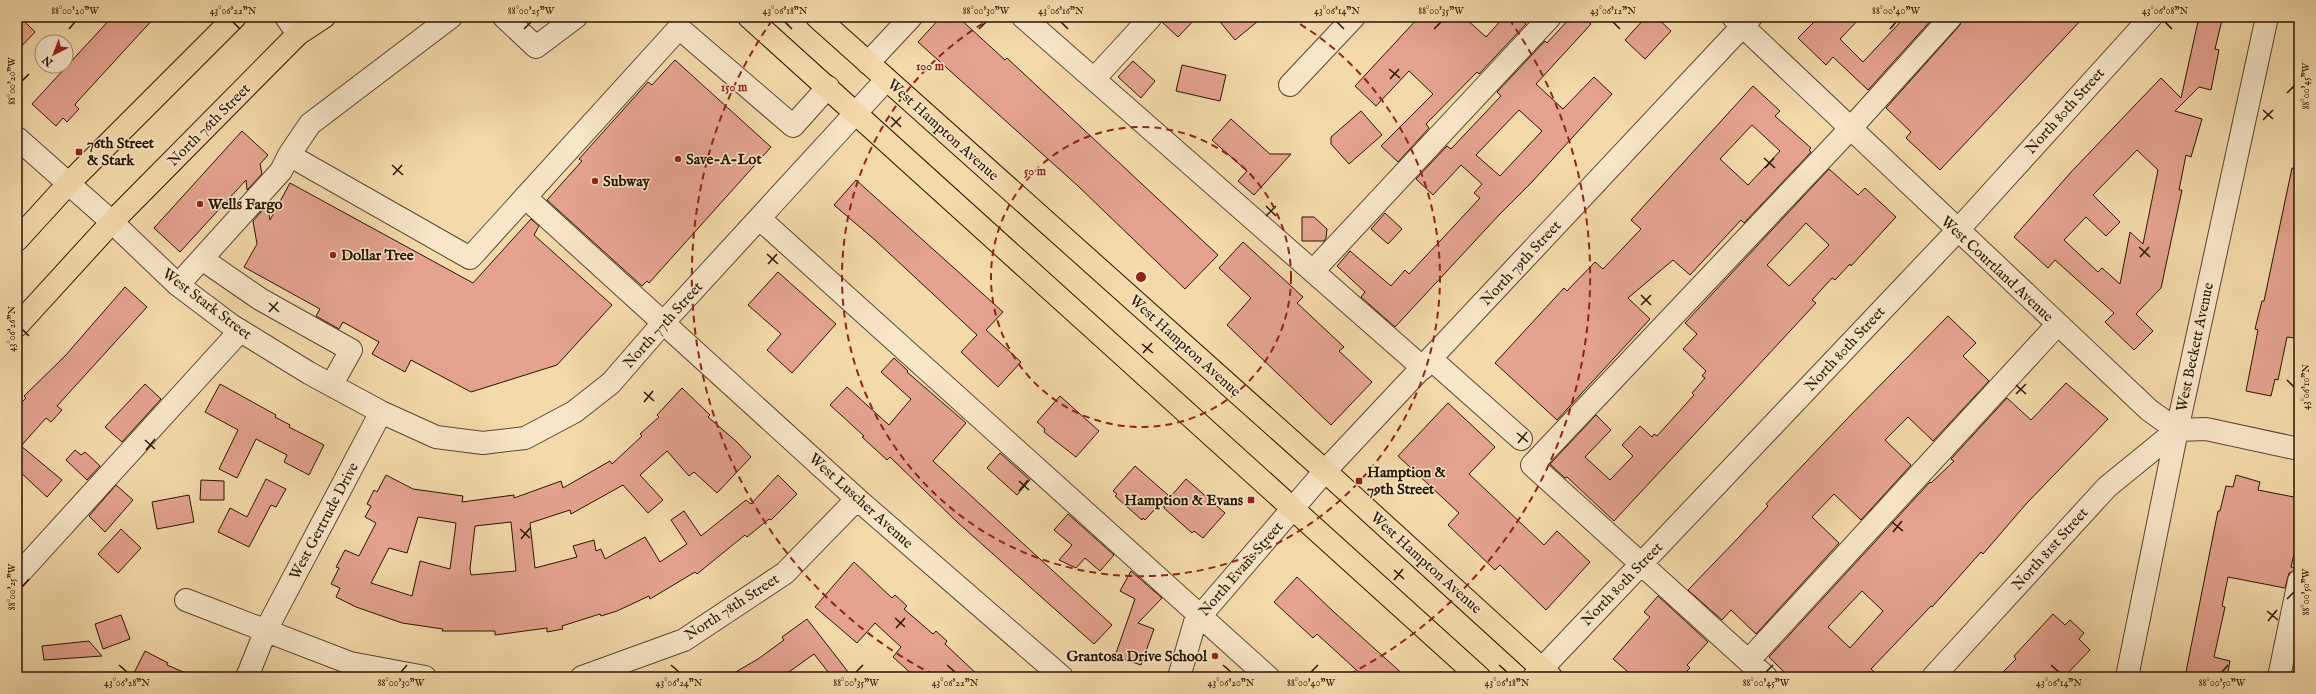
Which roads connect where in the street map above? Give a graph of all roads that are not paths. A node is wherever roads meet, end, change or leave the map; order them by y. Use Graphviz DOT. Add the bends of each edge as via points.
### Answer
graph roads {
  1 [pos="234,17"];
  2 [pos="324,17"];
  3 [pos="451,17"];
  4 [pos="504,17"];
  5 [pos="576,17"];
  6 [pos="749,17"];
  7 [pos="817,17"];
  8 [pos="911,17"];
  9 [pos="1024,17"];
  10 [pos="1151,17"];
  11 [pos="1354,17"];
  12 [pos="1550,17"];
  13 [pos="1951,17"];
  14 [pos="2151,17"];
  15 [pos="2267,17"];
  16 [pos="1742,20"];
  17 [pos="673,22"];
  18 [pos="292,26"];
  19 [pos="868,63"];
  20 [pos="1094,79"];
  21 [pos="886,80"];
  22 [pos="1290,85"];
  23 [pos="828,87"];
  24 [pos="857,114"];
  25 [pos="1850,129"];
  26 [pos="17,138"];
  27 [pos="285,163"];
  28 [pos="68,184"];
  29 [pos="526,197"];
  30 [pos="760,219"];
  31 [pos="112,222"];
  32 [pos="1957,231"];
  33 [pos="17,240"];
  34 [pos="202,259"];
  35 [pos="1313,271"];
  36 [pos="178,285"];
  37 [pos="664,323"];
  38 [pos="2057,325"];
  39 [pos="17,326"];
  40 [pos="240,331"];
  41 [pos="1427,364"];
  42 [pos="332,384"];
  43 [pos="381,412"];
  44 [pos="2177,430"];
  45 [pos="1521,439"];
  46 [pos="2299,450"];
  47 [pos="1325,471"];
  48 [pos="857,499"];
  49 [pos="1293,509"];
  50 [pos="1641,564"];
  51 [pos="17,576"];
  52 [pos="2299,581"];
  53 [pos="186,600"];
  54 [pos="1200,616"];
  55 [pos="266,630"];
  56 [pos="1748,661"];
  57 [pos="1543,674"];
  58 [pos="247,677"];
  59 [pos="425,677"];
  60 [pos="582,677"];
  61 [pos="1062,677"];
  62 [pos="1179,677"];
  63 [pos="1268,677"];
  64 [pos="1479,677"];
  65 [pos="1766,677"];
  66 [pos="1933,677"];
  67 [pos="2128,677"];
  68 [pos="2279,677"];
  1 -- 28 [label="main road"];
  2 -- 18 [label="main road, North 76th Street"];
  3 -- 27 [label="street" via="310,124"];
  4 -- 5 [label="street" via="536,47"];
  6 -- 23 [label="main road"];
  7 -- 19 [label="main road, West Hampton Avenue"];
  8 -- 19 [label="street"];
  9 -- 20 [label="street"];
  10 -- 20 [label="street"];
  11 -- 22 [label="street"];
  12 -- 35 [label="street"];
  13 -- 25 [label="street"];
  14 -- 32 [label="street, North 80th Street"];
  15 -- 44 [label="street, West Beckett Avenue"];
  16 -- 25 [label="street, West Courtland Avenue"];
  16 -- 41 [label="street, North 79th Street"];
  17 -- 23 [label="street" via="793,126"];
  17 -- 29 [label="street"];
  18 -- 31 [label="main road, North 76th Street"];
  19 -- 21 [label="main road, West Hampton Avenue"];
  20 -- 35 [label="street"];
  21 -- 24 [label="street, North 77th Street"];
  21 -- 47 [label="main road, West Hampton Avenue"];
  23 -- 24 [label="main road"];
  24 -- 30 [label="street, North 77th Street"];
  24 -- 49 [label="main road"];
  25 -- 32 [label="street, West Courtland Avenue"];
  25 -- 50 [label="street" via="1532,465"];
  26 -- 28 [label="street, West Stark Street"];
  27 -- 29 [label="street" via="470,258"];
  27 -- 34 [label="street"];
  28 -- 31 [label="street, West Stark Street"];
  28 -- 33 [label="main road"];
  29 -- 37 [label="street, West Luscher Avenue"];
  30 -- 37 [label="street, North 77th Street"];
  30 -- 54 [label="street"];
  31 -- 36 [label="street, West Stark Street"];
  31 -- 39 [label="main road, North 76th Street"];
  32 -- 38 [label="street, West Courtland Avenue"];
  32 -- 50 [label="street, North 80th Street"];
  34 -- 36 [label="street"];
  34 -- 42 [label="street" via="260,299 350,350"];
  35 -- 41 [label="street"];
  36 -- 40 [label="street, West Stark Street"];
  37 -- 43 [label="street, North 77th Street" via="611,383 574,412 525,438 483,443 436,437"];
  37 -- 48 [label="street, West Luscher Avenue"];
  38 -- 44 [label="street, West Courtland Avenue" via="2149,410"];
  38 -- 56 [label="street"];
  40 -- 42 [label="street, West Stark Street"];
  40 -- 51 [label="street"];
  41 -- 45 [label="street"];
  41 -- 47 [label="street, North 79th Street"];
  42 -- 43 [label="street, West Stark Street"];
  43 -- 55 [label="street, West Gertrude Drive"];
  44 -- 46 [label="street" via="2206,429"];
  44 -- 66 [label="street, North 81st Street" via="2107,487"];
  44 -- 67 [label="street, West Beckett Avenue"];
  47 -- 49 [label="street, North 79th Street"];
  47 -- 57 [label="main road, West Hampton Avenue"];
  48 -- 60 [label="street, North 78th Street" via="785,573 684,640"];
  48 -- 61 [label="street, West Luscher Avenue"];
  49 -- 54 [label="street, North Evans Street"];
  49 -- 64 [label="main road"];
  50 -- 56 [label="street"];
  50 -- 57 [label="street, North 80th Street"];
  52 -- 68 [label="street"];
  53 -- 55 [label="street"];
  54 -- 62 [label="street, North Evans Street" via="1194,622"];
  54 -- 63 [label="street"];
  55 -- 58 [label="street, West Gertrude Drive"];
  55 -- 59 [label="street" via="350,663"];
  56 -- 65 [label="street"];
}
